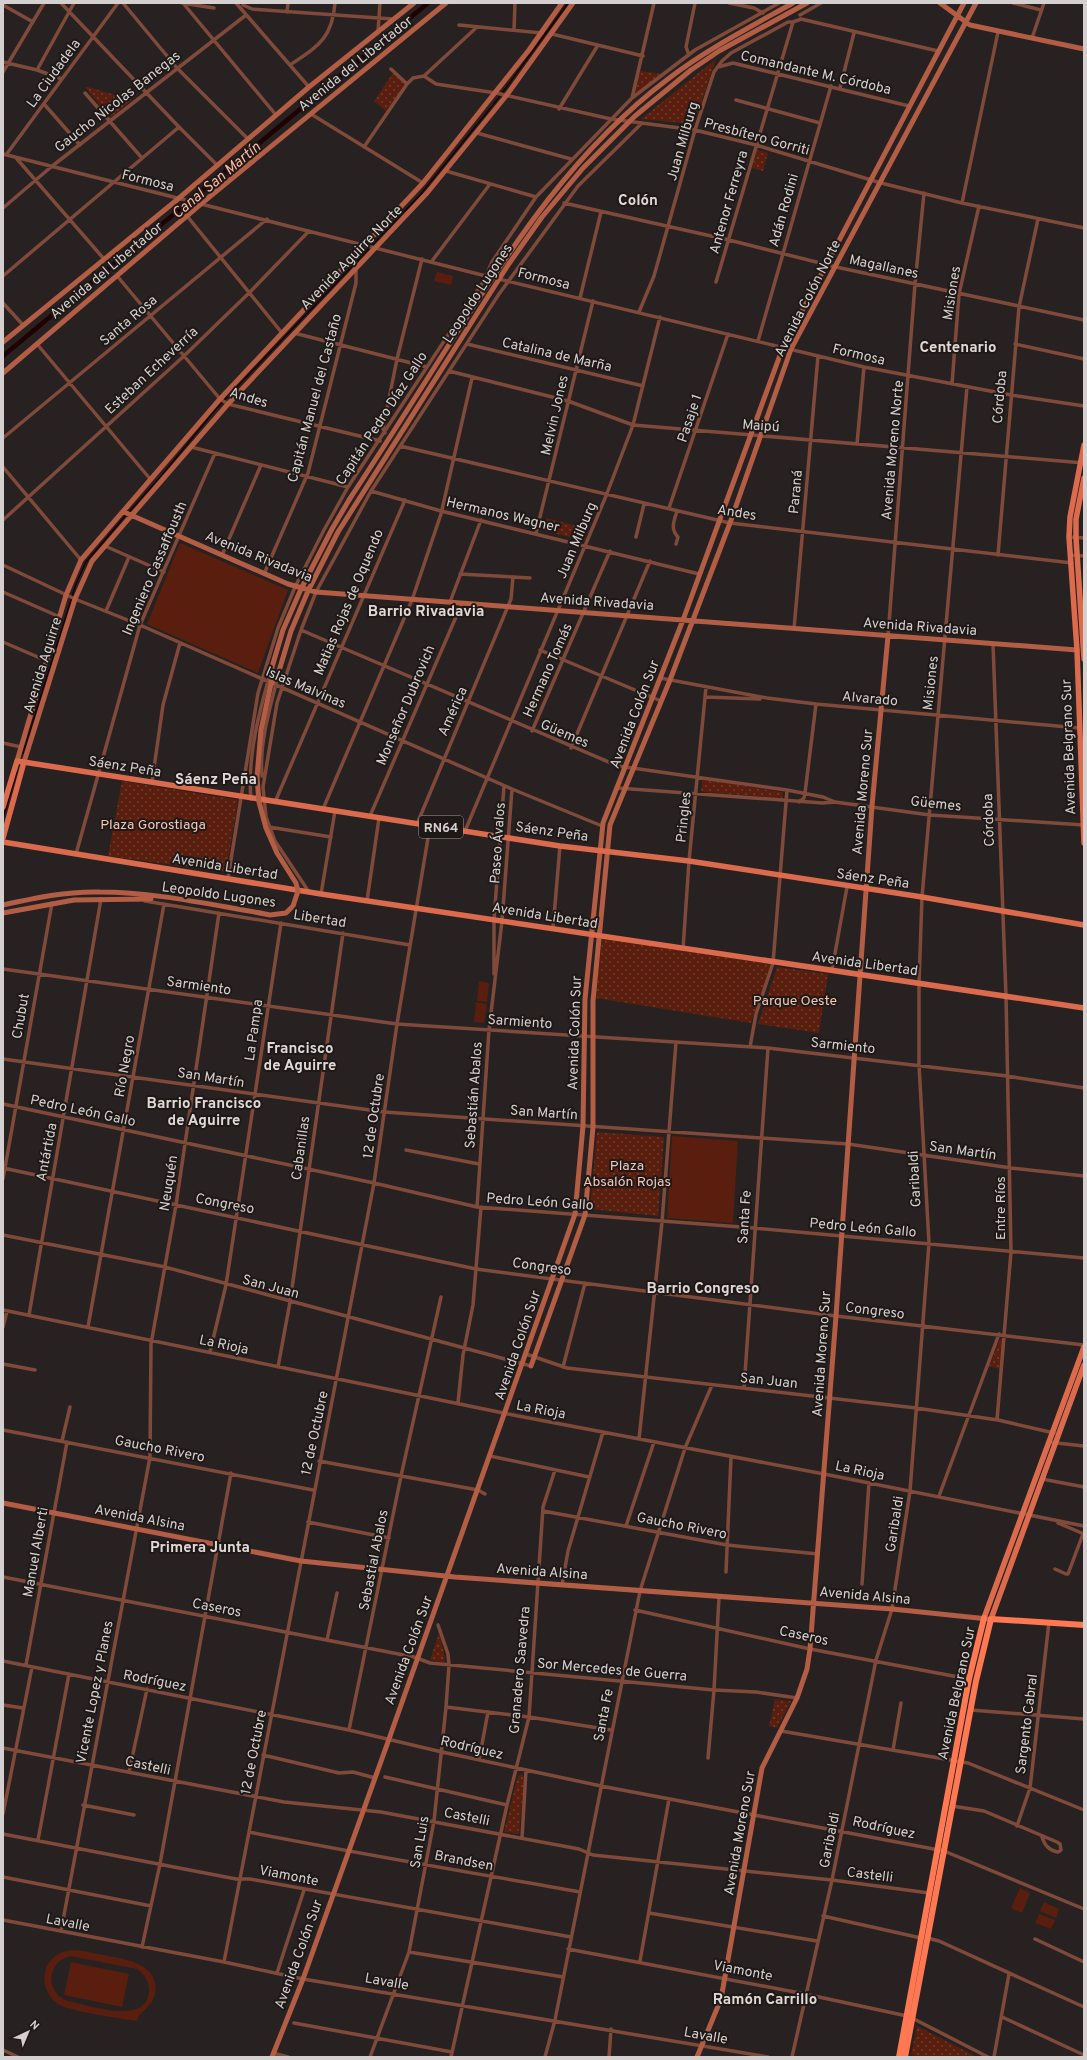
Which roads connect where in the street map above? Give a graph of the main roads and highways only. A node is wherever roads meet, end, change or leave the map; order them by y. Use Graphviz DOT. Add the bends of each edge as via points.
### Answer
graph roads {
  1 [pos="414,3"];
  2 [pos="446,3"];
  3 [pos="562,3"];
  4 [pos="573,3"];
  5 [pos="793,3"];
  6 [pos="807,3"];
  7 [pos="940,3"];
  8 [pos="964,3"];
  9 [pos="976,3"];
  10 [pos="957,16"];
  11 [pos="965,22"];
  12 [pos="1084,49"];
  13 [pos="501,95"];
  14 [pos="3,342"];
  15 [pos="3,373"];
  16 [pos="224,402"];
  17 [pos="1084,445"];
  18 [pos="1082,463"];
  19 [pos="1084,478"];
  20 [pos="129,513"];
  21 [pos="301,589"];
  22 [pos="308,591"];
  23 [pos="683,620"];
  24 [pos="694,620"];
  25 [pos="888,636"];
  26 [pos="1077,650"];
  27 [pos="1084,651"];
  28 [pos="1084,659"];
  29 [pos="271,684"];
  30 [pos="1081,728"];
  31 [pos="17,761"];
  32 [pos="24,762"];
  33 [pos="6,796"];
  34 [pos="3,802"];
  35 [pos="3,807"];
  36 [pos="1084,825"];
  37 [pos="3,838"];
  38 [pos="3,842"];
  39 [pos="1084,843"];
  40 [pos="599,850"];
  41 [pos="608,852"];
  42 [pos="866,889"];
  43 [pos="182,900"];
  44 [pos="3,905"];
  45 [pos="3,913"];
  46 [pos="1084,925"];
  47 [pos="591,934"];
  48 [pos="601,936"];
  49 [pos="859,974"];
  50 [pos="1084,1008"];
  51 [pos="1084,1346"];
  52 [pos="1084,1364"];
  53 [pos="531,1366"];
  54 [pos="3,1503"];
  55 [pos="447,1576"];
  56 [pos="815,1603"];
  57 [pos="988,1618"];
  58 [pos="1084,1625"];
  59 [pos="967,1709"];
  60 [pos="958,1762"];
  61 [pos="941,1850"];
  62 [pos="924,1938"];
  63 [pos="910,2017"];
  64 [pos="272,2055"];
  65 [pos="697,2057"];
  66 [pos="899,2057"];
  67 [pos="905,2057"];
  1 -- 14 [label="main road, Avenida del Libertador" via="309,87 178,199"];
  2 -- 15 [label="main road, Avenida del Libertador" via="187,216"];
  3 -- 13 [label="main road, Avenida Aguirre Norte"];
  4 -- 13 [label="main road, Avenida Aguirre Norte" via="552,34"];
  5 -- 21 [label="main road, Leopoldo Lugones" via="704,53 667,80 621,121 560,183 492,277 346,506"];
  6 -- 22 [label="main road, Leopoldo Lugones" via="704,61 630,122 567,186 499,278 353,508"];
  7 -- 10 [label="main road"];
  8 -- 10 [label="main road, Avenida Colón Norte"];
  9 -- 11 [label="main road, Avenida Colón Norte"];
  10 -- 11 [label="main road"];
  10 -- 23 [label="main road, Avenida Colón Norte" via="783,347"];
  11 -- 12 [label="main road" via="998,32"];
  11 -- 24 [label="main road, Avenida Colón Norte" via="792,349"];
  13 -- 16 [label="main road, Avenida Aguirre Norte" via="368,245 282,332"];
  13 -- 16 [label="main road, Avenida Aguirre Norte" via="477,133 446,171 356,270"];
  16 -- 20 [label="main road, Avenida Aguirre Norte" via="191,447"];
  16 -- 20 [label="main road, Avenida Aguirre Norte" via="151,480"];
  17 -- 18 [label="main road, Avenida Belgrano Sur"];
  18 -- 26 [label="main road, Avenida Belgrano Sur" via="1070,517 1069,537"];
  19 -- 27 [label="main road" via="1076,519"];
  20 -- 21 [label="main road, Avenida Rivadavia"];
  20 -- 31 [label="main road, Avenida Aguirre" via="82,560 60,617"];
  20 -- 32 [label="main road, Avenida Aguirre" via="89,566 74,599"];
  21 -- 22 [label="main road, Avenida Rivadavia"];
  21 -- 29 [label="main road, Leopoldo Lugones" via="283,630 272,667"];
  22 -- 23 [label="main road, Avenida Rivadavia"];
  22 -- 29 [label="main road, Leopoldo Lugones" via="291,632 279,671"];
  23 -- 24 [label="main road, Avenida Rivadavia"];
  23 -- 40 [label="main road, Avenida Colón Sur" via="602,826"];
  24 -- 25 [label="main road, Avenida Rivadavia"];
  24 -- 41 [label="main road, Avenida Colón Sur" via="610,825"];
  25 -- 26 [label="main road, Avenida Rivadavia"];
  25 -- 42 [label="main road, Avenida Moreno Sur"];
  26 -- 27 [label="main road, Avenida Rivadavia"];
  26 -- 30 [label="main road, Avenida Belgrano Sur"];
  27 -- 28 [label="main road"];
  29 -- 43 [label="main road, Leopoldo Lugones, bridge" via="261,730 257,776 259,802 266,828 277,853 296,883 298,891 293,906 286,913 270,915"];
  30 -- 36 [label="main road, Avenida Belgrano Sur"];
  31 -- 32 [label="main road, Sáenz Peña / RN64"];
  31 -- 33 [label="main road, Avenida Aguirre"];
  32 -- 37 [label="main road, Avenida Aguirre"];
  32 -- 40 [label="main road, Sáenz Peña / RN64"];
  33 -- 34 [label="main road"];
  33 -- 35 [label="main road, Avenida Aguirre"];
  36 -- 39 [label="main road, Avenida Belgrano Sur"];
  38 -- 47 [label="main road, Avenida Libertad" via="321,894"];
  40 -- 41 [label="main road, Sáenz Peña / RN64"];
  40 -- 47 [label="main road, Avenida Colón Sur"];
  41 -- 42 [label="main road, Sáenz Peña / RN64" via="689,861"];
  41 -- 48 [label="main road, Avenida Colón Sur"];
  42 -- 46 [label="main road, Sáenz Peña"];
  42 -- 49 [label="main road, Avenida Moreno Sur"];
  43 -- 44 [label="main road, Leopoldo Lugones" via="100,892 49,895"];
  43 -- 45 [label="main road" via="101,899 52,903"];
  47 -- 48 [label="main road, Avenida Libertad"];
  47 -- 55 [label="main road, Avenida Colón Sur" via="584,1036 583,1126 575,1214"];
  48 -- 49 [label="main road, Avenida Libertad"];
  48 -- 53 [label="main road, Avenida Colón Sur" via="593,1001 593,1127 585,1215"];
  49 -- 50 [label="main road, Avenida Libertad"];
  49 -- 56 [label="main road, Avenida Moreno Sur"];
  51 -- 57 [label="main road, Avenida Belgrano Sur" via="1022,1514"];
  52 -- 57 [label="main road, Avenida Belgrano Sur" via="1029,1516"];
  54 -- 55 [label="main road, Avenida Alsina" via="301,1561"];
  55 -- 56 [label="main road, Avenida Alsina"];
  55 -- 64 [label="main road, Avenida Colón Sur" via="390,1739"];
  56 -- 57 [label="main road, Avenida Alsina"];
  56 -- 65 [label="main road, Avenida Moreno Sur" via="807,1669 797,1698 762,1768 725,1978 719,2004"];
  57 -- 58 [label="highway, Avenida Alsina"];
  57 -- 59 [label="highway, Avenida Belgrano Sur"];
  57 -- 59 [label="highway, Avenida Belgrano Sur" via="969,1679"];
  59 -- 60 [label="highway, Avenida Belgrano Sur"];
  60 -- 61 [label="highway, Avenida Belgrano Sur"];
  60 -- 61 [label="highway, Avenida Belgrano Sur" via="952,1806"];
  61 -- 62 [label="highway, Avenida Belgrano Sur"];
  61 -- 62 [label="highway, Avenida Belgrano Sur" via="930,1893"];
  62 -- 63 [label="highway, Avenida Belgrano Sur"];
  63 -- 66 [label="highway, Avenida Belgrano Sur"];
  63 -- 67 [label="highway, Avenida Belgrano Sur"];
}
